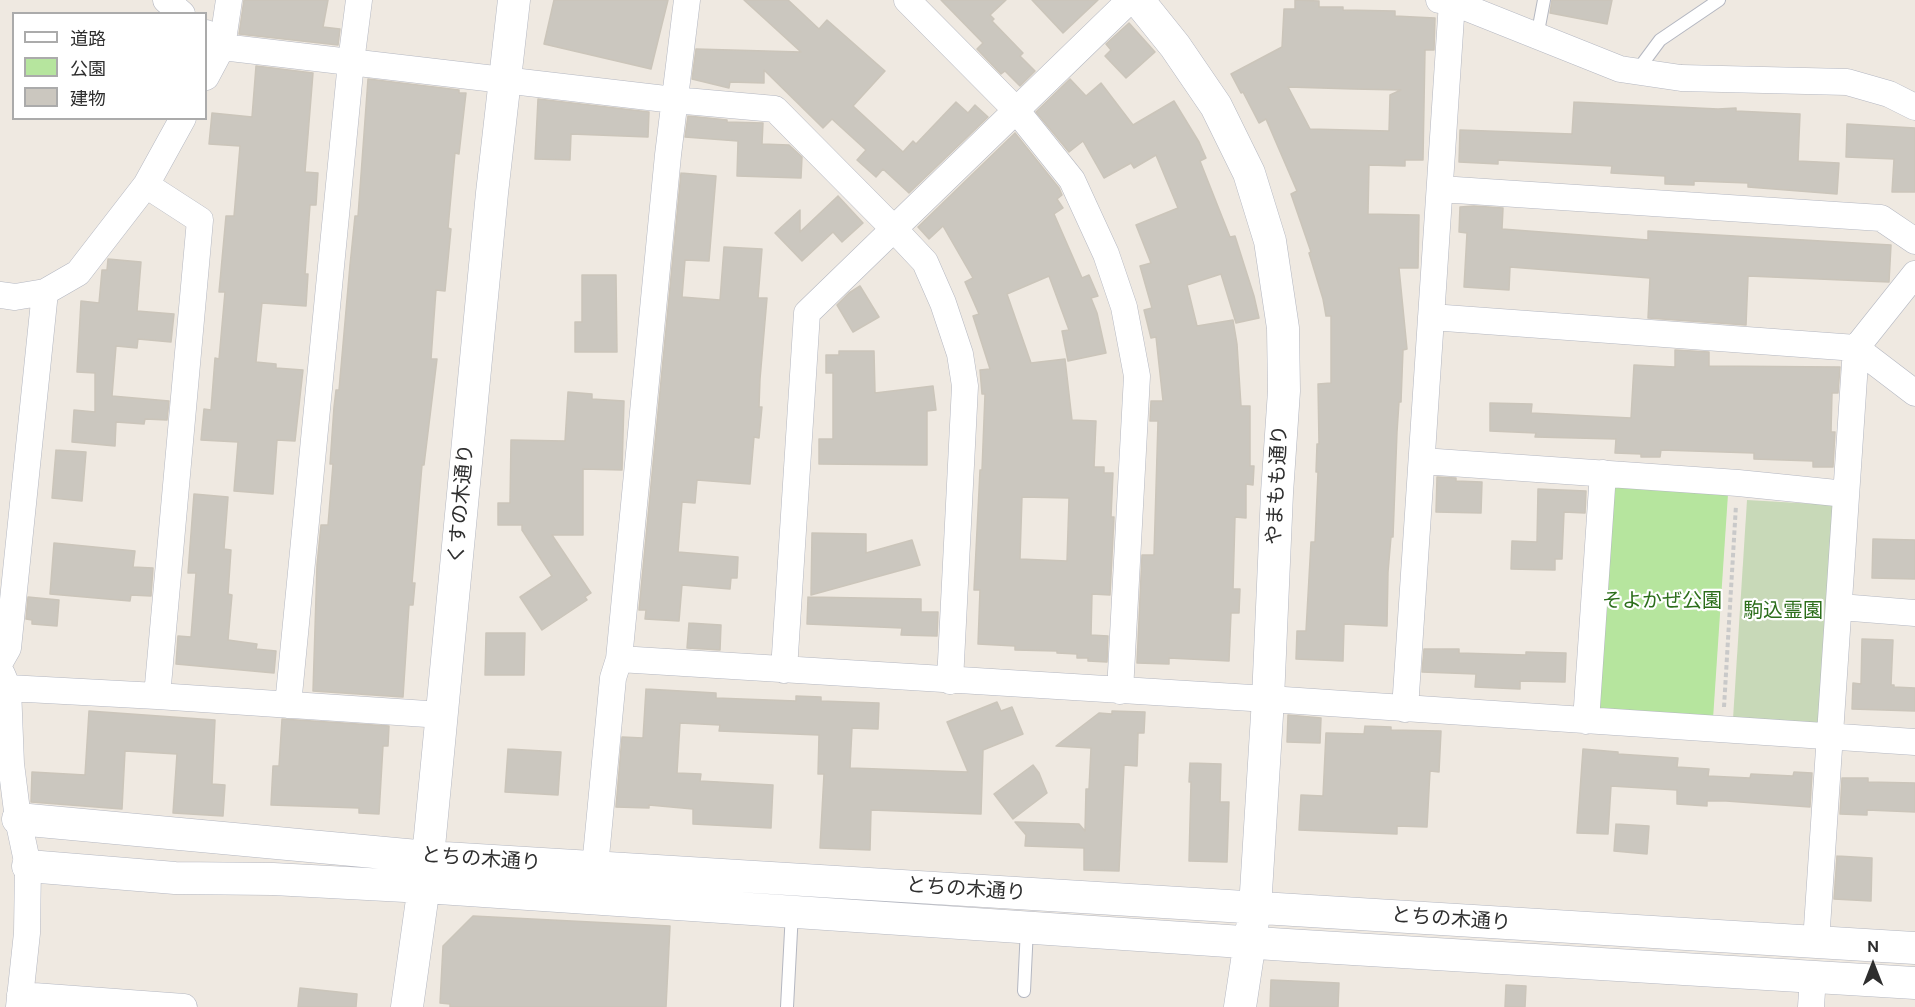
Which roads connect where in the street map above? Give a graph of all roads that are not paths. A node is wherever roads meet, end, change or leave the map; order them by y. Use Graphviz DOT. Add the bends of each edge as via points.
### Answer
graph roads {
  1 [pos="166,0"];
  2 [pos="229,0"];
  3 [pos="359,0"];
  4 [pos="514,0"];
  5 [pos="687,0"];
  6 [pos="907,0"];
  7 [pos="1130,0"];
  8 [pos="1138,0"];
  9 [pos="1544,0"];
  10 [pos="1719,0"];
  11 [pos="1448,1"];
  12 [pos="180,12"];
  13 [pos="1537,37"];
  14 [pos="214,40"];
  15 [pos="351,62"];
  16 [pos="1637,71"];
  17 [pos="207,72"];
  18 [pos="505,79"];
  19 [pos="674,100"];
  20 [pos="1915,107"];
  21 [pos="1016,110"];
  22 [pos="182,120"];
  23 [pos="146,185"];
  24 [pos="1440,189"];
  25 [pos="893,228"];
  26 [pos="1915,242"];
  27 [pos="1915,274"];
  28 [pos="45,292"];
  29 [pos="0,295"];
  30 [pos="1431,317"];
  31 [pos="1856,348"];
  32 [pos="1915,393"];
  33 [pos="1422,461"];
  34 [pos="1603,473"];
  35 [pos="1846,494"];
  36 [pos="1840,607"];
  37 [pos="1915,613"];
  38 [pos="619,659"];
  39 [pos="0,662"];
  40 [pos="784,670"];
  41 [pos="4,680"];
  42 [pos="950,681"];
  43 [pos="1120,691"];
  44 [pos="157,696"];
  45 [pos="1268,699"];
  46 [pos="288,705"];
  47 [pos="1405,709"];
  48 [pos="442,716"];
  49 [pos="1586,722"];
  50 [pos="1829,737"];
  51 [pos="1915,742"];
  52 [pos="18,819"];
  53 [pos="28,866"];
  54 [pos="595,867"];
  55 [pos="426,872"];
  56 [pos="1255,908"];
  57 [pos="792,911"];
  58 [pos="1027,927"];
  59 [pos="1250,942"];
  60 [pos="1816,942"];
  61 [pos="1915,948"];
  62 [pos="1915,982"];
  63 [pos="1024,991"];
  64 [pos="1812,992"];
  65 [pos="20,1001"];
  66 [pos="184,1007"];
  67 [pos="407,1007"];
  68 [pos="787,1007"];
  69 [pos="1240,1007"];
  1 -- 12 [label="street"];
  2 -- 14 [label="street"];
  3 -- 15 [label="street"];
  4 -- 18 [label="street, くすの木通り"];
  5 -- 19 [label="street"];
  6 -- 21 [label="street"];
  7 -- 21 [label="street"];
  8 -- 45 [label="street, やまもも通り" via="1216,106 1250,173 1270,241 1283,328 1284,391"];
  9 -- 13 [label="lane"];
  10 -- 16 [label="lane" via="1660,40"];
  11 -- 13 [label="street"];
  11 -- 24 [label="street"];
  13 -- 16 [label="street" via="1620,69"];
  14 -- 15 [label="street"];
  14 -- 17 [label="street"];
  15 -- 18 [label="street"];
  15 -- 46 [label="street"];
  16 -- 20 [label="street" via="1681,78 1847,82 1889,94"];
  18 -- 19 [label="street"];
  18 -- 48 [label="street, くすの木通り"];
  19 -- 25 [label="street" via="775,110"];
  19 -- 38 [label="street"];
  21 -- 25 [label="street"];
  21 -- 43 [label="street" via="1072,180 1106,254 1124,307 1137,376"];
  22 -- 23 [label="street"];
  23 -- 28 [label="street" via="78,273"];
  23 -- 44 [label="street" via="200,220"];
  24 -- 26 [label="street" via="1881,218"];
  24 -- 30 [label="street"];
  25 -- 40 [label="street" via="807,313"];
  25 -- 42 [label="street" via="925,262 960,354 965,386"];
  27 -- 31 [label="street"];
  28 -- 29 [label="street"];
  28 -- 39 [label="street" via="8,648"];
  30 -- 31 [label="street"];
  30 -- 33 [label="street"];
  31 -- 32 [label="street"];
  31 -- 35 [label="street"];
  33 -- 34 [label="street"];
  33 -- 47 [label="street"];
  34 -- 35 [label="street"];
  34 -- 49 [label="street"];
  35 -- 36 [label="street"];
  36 -- 37 [label="street"];
  36 -- 50 [label="street"];
  38 -- 40 [label="street"];
  38 -- 54 [label="street" via="613,678"];
  40 -- 42 [label="street"];
  41 -- 44 [label="street"];
  41 -- 52 [label="street"];
  42 -- 43 [label="street"];
  43 -- 45 [label="street"];
  44 -- 46 [label="street"];
  45 -- 47 [label="street"];
  45 -- 56 [label="street, やまもも通り"];
  46 -- 48 [label="street"];
  47 -- 49 [label="street"];
  48 -- 55 [label="street, くすの木通り"];
  49 -- 50 [label="street"];
  50 -- 51 [label="street"];
  50 -- 60 [label="street"];
  52 -- 53 [label="street"];
  52 -- 55 [label="street, とちの木通り"];
  53 -- 55 [label="street, とちの木通り" via="176,878 273,879"];
  53 -- 65 [label="street"];
  54 -- 55 [label="street, とちの木通り"];
  54 -- 56 [label="street, とちの木通り"];
  55 -- 57 [label="street, とちの木通り"];
  55 -- 67 [label="street, くすの木通り"];
  56 -- 59 [label="street, やまもも通り"];
  56 -- 60 [label="street, とちの木通り"];
  57 -- 58 [label="street, とちの木通り"];
  57 -- 68 [label="lane"];
  58 -- 59 [label="street, とちの木通り"];
  58 -- 63 [label="lane"];
  59 -- 64 [label="street, とちの木通り"];
  59 -- 69 [label="street, やまもも通り"];
  60 -- 61 [label="street, とちの木通り"];
  62 -- 64 [label="street, とちの木通り"];
  65 -- 66 [label="street"];
}
